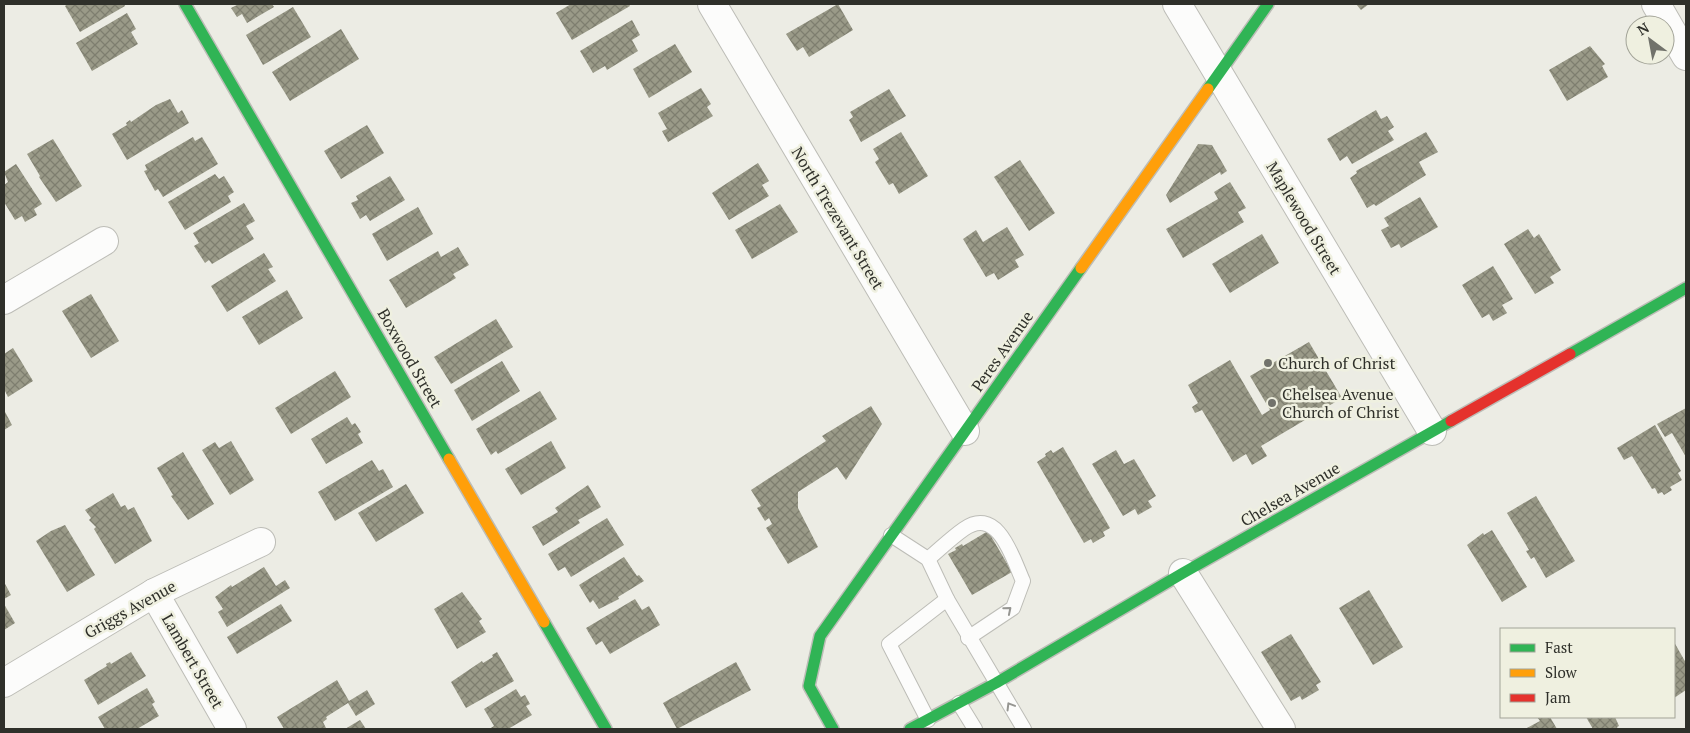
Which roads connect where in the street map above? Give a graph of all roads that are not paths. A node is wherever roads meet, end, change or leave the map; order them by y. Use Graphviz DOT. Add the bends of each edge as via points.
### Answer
graph roads {
  1 [pos="185,4"];
  2 [pos="712,4"];
  3 [pos="1177,4"];
  4 [pos="1268,4"];
  5 [pos="1656,4"];
  6 [pos="1686,56"];
  7 [pos="1218,75"];
  8 [pos="104,241"];
  9 [pos="1686,288"];
  10 [pos="4,300"];
  11 [pos="965,431"];
  12 [pos="1432,431"];
  13 [pos="891,536"];
  14 [pos="261,542"];
  15 [pos="928,559"];
  16 [pos="1183,573"];
  17 [pos="154,593"];
  18 [pos="947,599"];
  19 [pos="968,638"];
  20 [pos="4,683"];
  21 [pos="996,683"];
  22 [pos="959,703"];
  23 [pos="928,720"];
  24 [pos="232,729"];
  25 [pos="606,729"];
  26 [pos="833,729"];
  27 [pos="910,729"];
  28 [pos="975,729"];
  29 [pos="1024,729"];
  30 [pos="1281,729"];
  1 -- 25 [label="street, Boxwood Street"];
  2 -- 11 [label="street, North Trezevant Street"];
  3 -- 7 [label="street, Maplewood Street"];
  4 -- 7 [label="street, Peres Avenue"];
  5 -- 6 [label="street"];
  7 -- 11 [label="street, Peres Avenue"];
  7 -- 12 [label="street, Maplewood Street"];
  8 -- 10 [label="street"];
  9 -- 12 [label="street, Chelsea Avenue"];
  11 -- 13 [label="street, Peres Avenue"];
  12 -- 16 [label="street, Chelsea Avenue"];
  13 -- 15 [label="lane"];
  13 -- 26 [label="street, Peres Avenue" via="820,636 809,686"];
  14 -- 17 [label="street, Griggs Avenue"];
  15 -- 18 [label="lane"];
  19 -- 15 [label="lane, one-way" via="1013,608 1023,581 1004,539 995,527 983,524 966,528"];
  16 -- 21 [label="street, Chelsea Avenue"];
  16 -- 30 [label="street"];
  17 -- 20 [label="street, Griggs Avenue"];
  17 -- 24 [label="street, Lambert Street"];
  18 -- 19 [label="lane"];
  18 -- 23 [label="lane" via="888,644"];
  19 -- 21 [label="lane"];
  21 -- 22 [label="street, Chelsea Avenue"];
  29 -- 21 [label="lane, one-way"];
  22 -- 23 [label="street, Chelsea Avenue"];
  22 -- 28 [label="lane"];
  23 -- 27 [label="street, Chelsea Avenue"];
}
